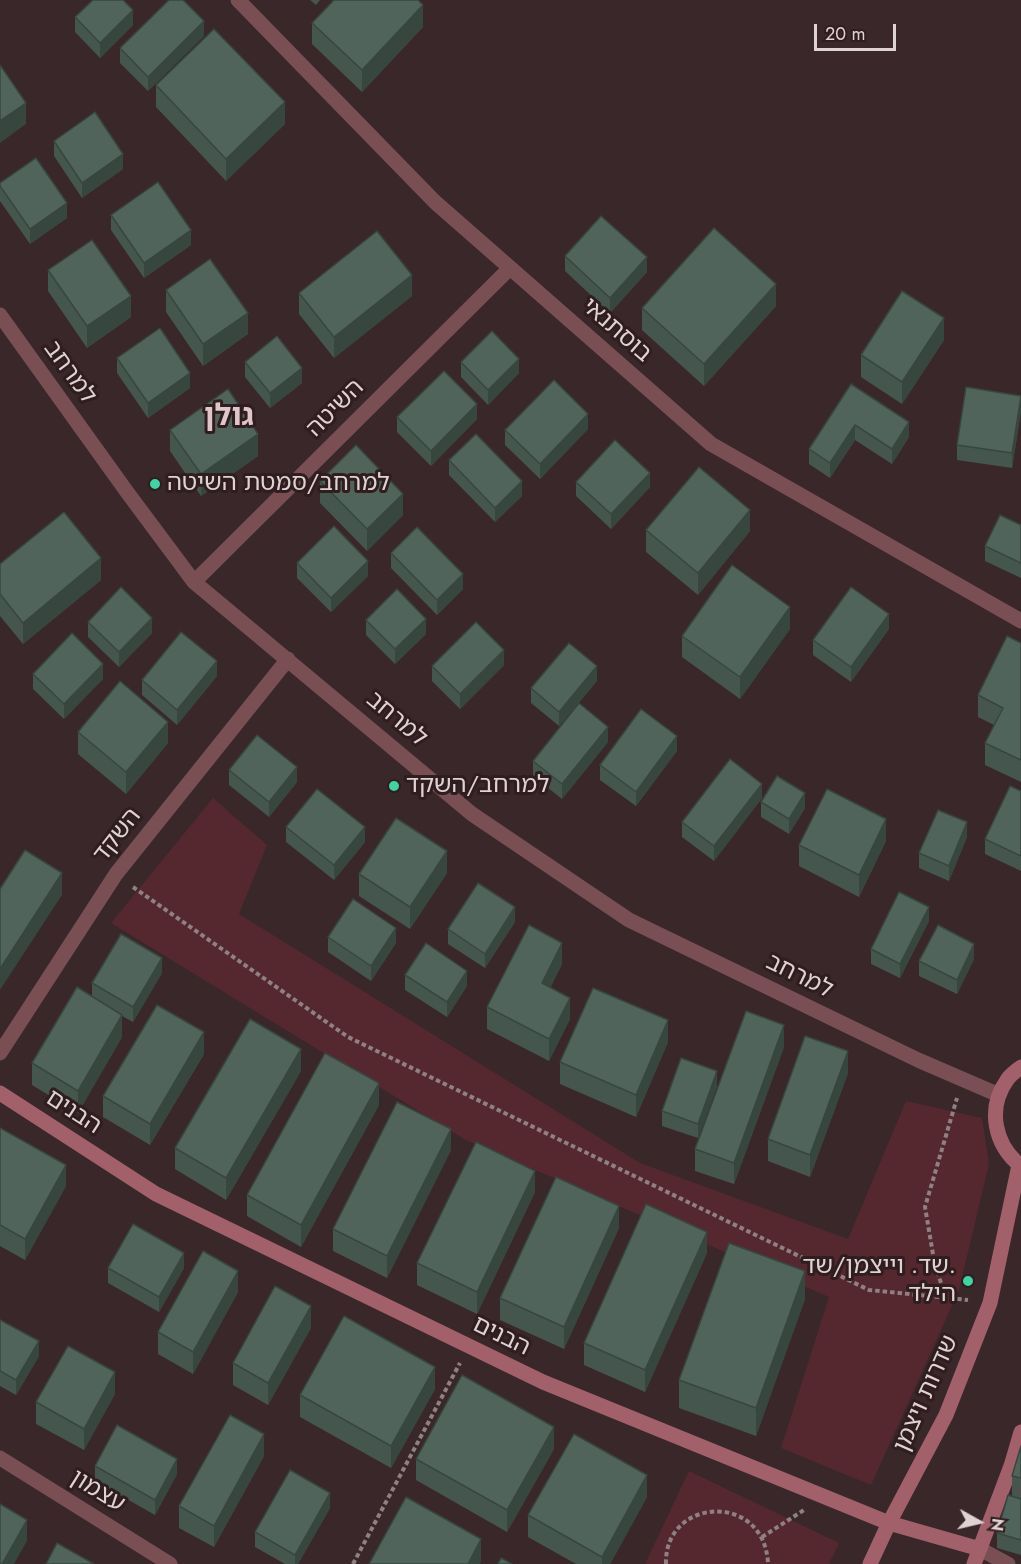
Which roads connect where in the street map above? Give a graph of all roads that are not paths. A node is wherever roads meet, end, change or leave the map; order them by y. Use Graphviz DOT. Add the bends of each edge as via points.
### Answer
graph roads {
  1 [pos="237,0"];
  2 [pos="510,268"];
  3 [pos="0,315"];
  4 [pos="194,582"];
  5 [pos="1021,621"];
  6 [pos="288,659"];
  7 [pos="0,1053"];
  8 [pos="1021,1067"];
  9 [pos="0,1093"];
  10 [pos="999,1095"];
  11 [pos="1020,1165"];
  12 [pos="1021,1432"];
  13 [pos="0,1458"];
  14 [pos="890,1523"];
  15 [pos="980,1549"];
  16 [pos="170,1564"];
  17 [pos="870,1564"];
  18 [pos="974,1564"];
  19 [pos="1008,1564"];
  1 -- 2 [label="street, בוסתנאי" via="435,202"];
  2 -- 4 [label="street, השיטה"];
  2 -- 5 [label="street, בוסתנאי" via="711,444"];
  3 -- 4 [label="street, למרחב"];
  4 -- 6 [label="street, למרחב"];
  6 -- 7 [label="street, השקד" via="116,874"];
  6 -- 10 [label="street, למרחב" via="472,814 629,920"];
  8 -- 10 [label="street"];
  9 -- 14 [label="street, הבנים" via="156,1194 543,1382"];
  10 -- 11 [label="street" via="995,1114 997,1134"];
  11 -- 14 [label="street, שדרות ויצמן" via="990,1303 946,1415"];
  12 -- 15 [label="street"];
  13 -- 16 [label="street, עצמון"];
  14 -- 15 [label="street, הבנים"];
  14 -- 17 [label="street, שדרות ויצמן"];
  15 -- 18 [label="street"];
  15 -- 19 [label="street, הבנים"];
}
